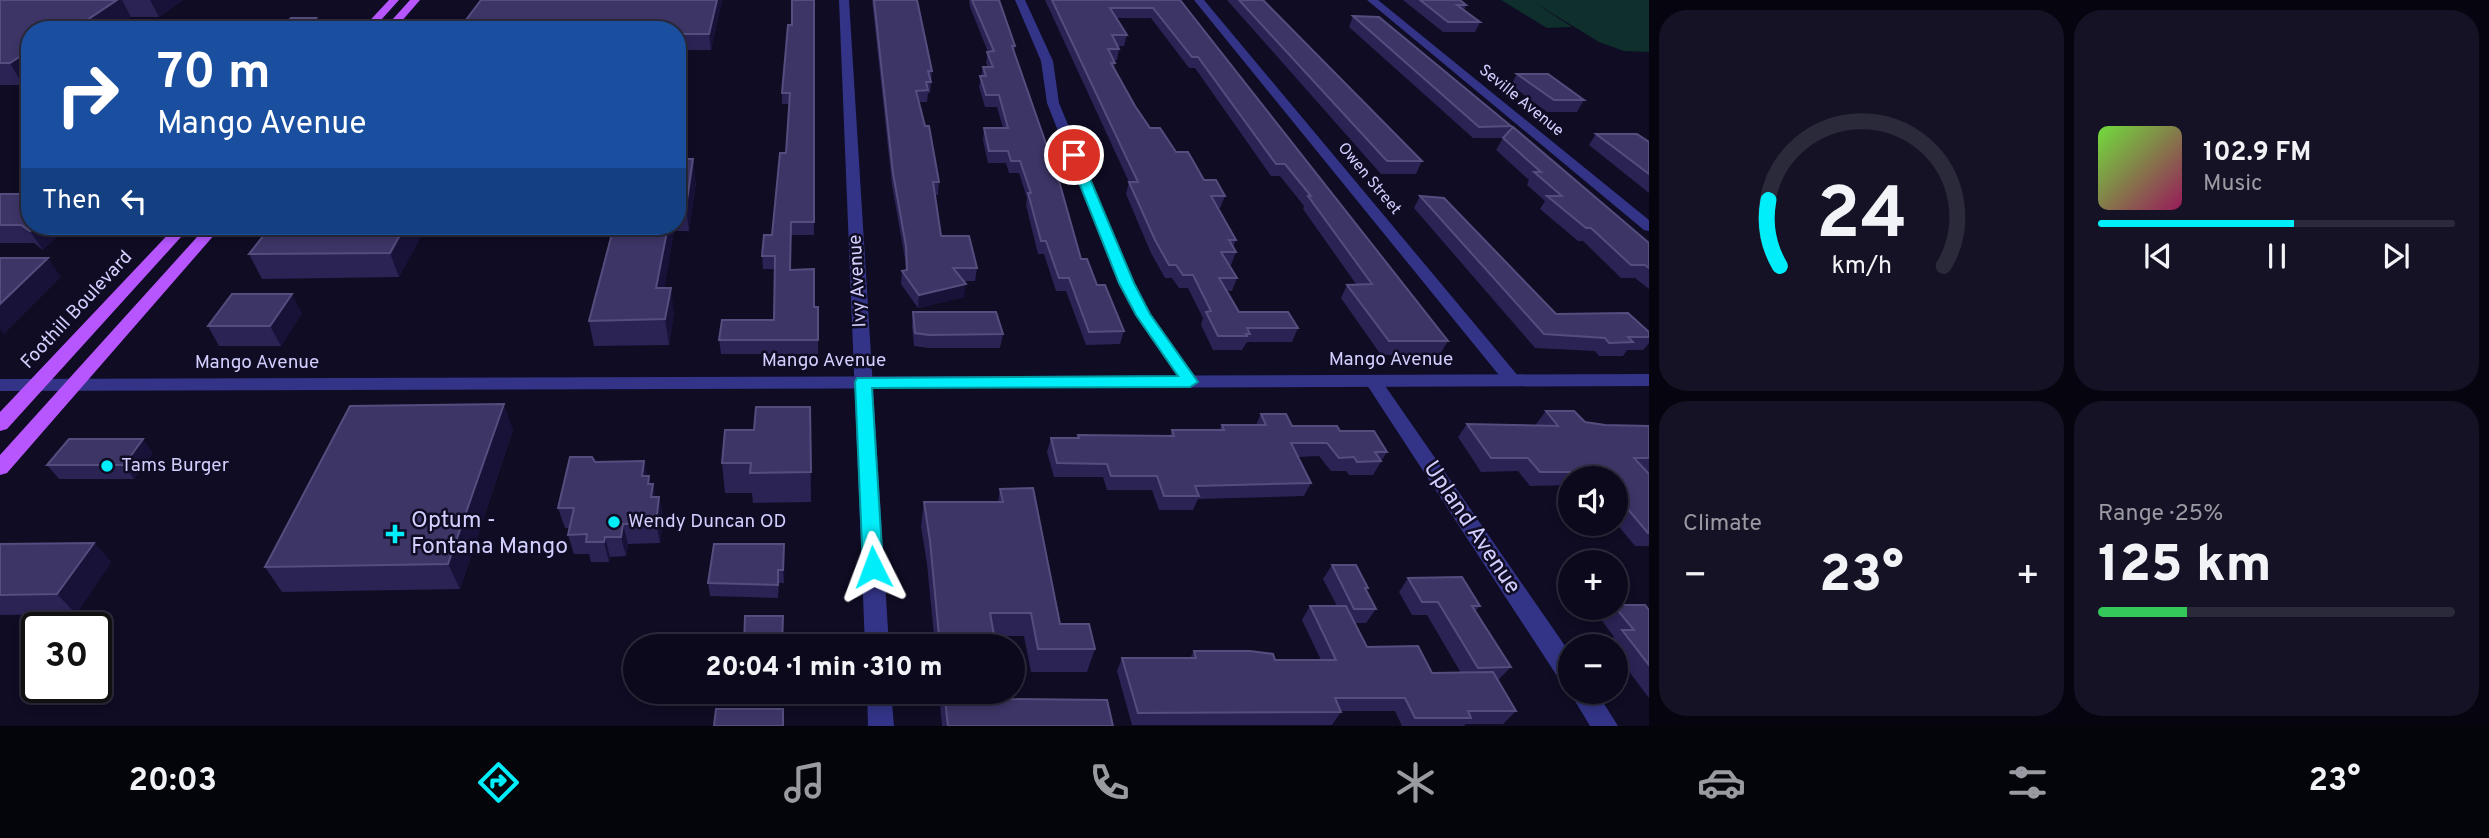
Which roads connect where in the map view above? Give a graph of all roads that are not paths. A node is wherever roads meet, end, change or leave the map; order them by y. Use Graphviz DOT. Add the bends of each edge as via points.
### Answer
graph roads {
  1 [pos="394,0"];
  2 [pos="415,0"];
  3 [pos="844,0"];
  4 [pos="1020,0"];
  5 [pos="1199,0"];
  6 [pos="1372,0"];
  7 [pos="374,21"];
  8 [pos="396,21"];
  9 [pos="1649,227"];
  10 [pos="176,235"];
  11 [pos="207,235"];
  12 [pos="1649,380"];
  13 [pos="1373,381"];
  14 [pos="1513,381"];
  15 [pos="863,382"];
  16 [pos="1190,382"];
  17 [pos="0,385"];
  18 [pos="36,385"];
  19 [pos="74,385"];
  20 [pos="0,424"];
  21 [pos="0,468"];
  22 [pos="876,634"];
  23 [pos="1558,656"];
  24 [pos="880,704"];
  25 [pos="1590,704"];
  26 [pos="881,726"];
  27 [pos="1605,726"];
  1 -- 7 [label="main road"];
  2 -- 8 [label="main road"];
  3 -- 15 [label="street, Ivy Avenue"];
  4 -- 16 [label="street" via="1047,61 1053,103 1126,283"];
  5 -- 14 [label="street, Owen Street"];
  6 -- 9 [label="street, Seville Avenue"];
  10 -- 18 [label="main road, Foothill Boulevard"];
  11 -- 19 [label="main road"];
  12 -- 14 [label="street, Mango Avenue"];
  13 -- 14 [label="street, Mango Avenue"];
  13 -- 16 [label="street, Mango Avenue"];
  13 -- 23 [label="street, Upland Avenue"];
  15 -- 16 [label="street, Mango Avenue"];
  15 -- 19 [label="street, Mango Avenue"];
  15 -- 22 [label="street, Ivy Avenue"];
  17 -- 18 [label="street, Mango Avenue"];
  18 -- 19 [label="street, Mango Avenue"];
  18 -- 20 [label="main road, Foothill Boulevard"];
  19 -- 21 [label="main road"];
  24 -- 26 [label="street"];
  25 -- 27 [label="street"];
}
